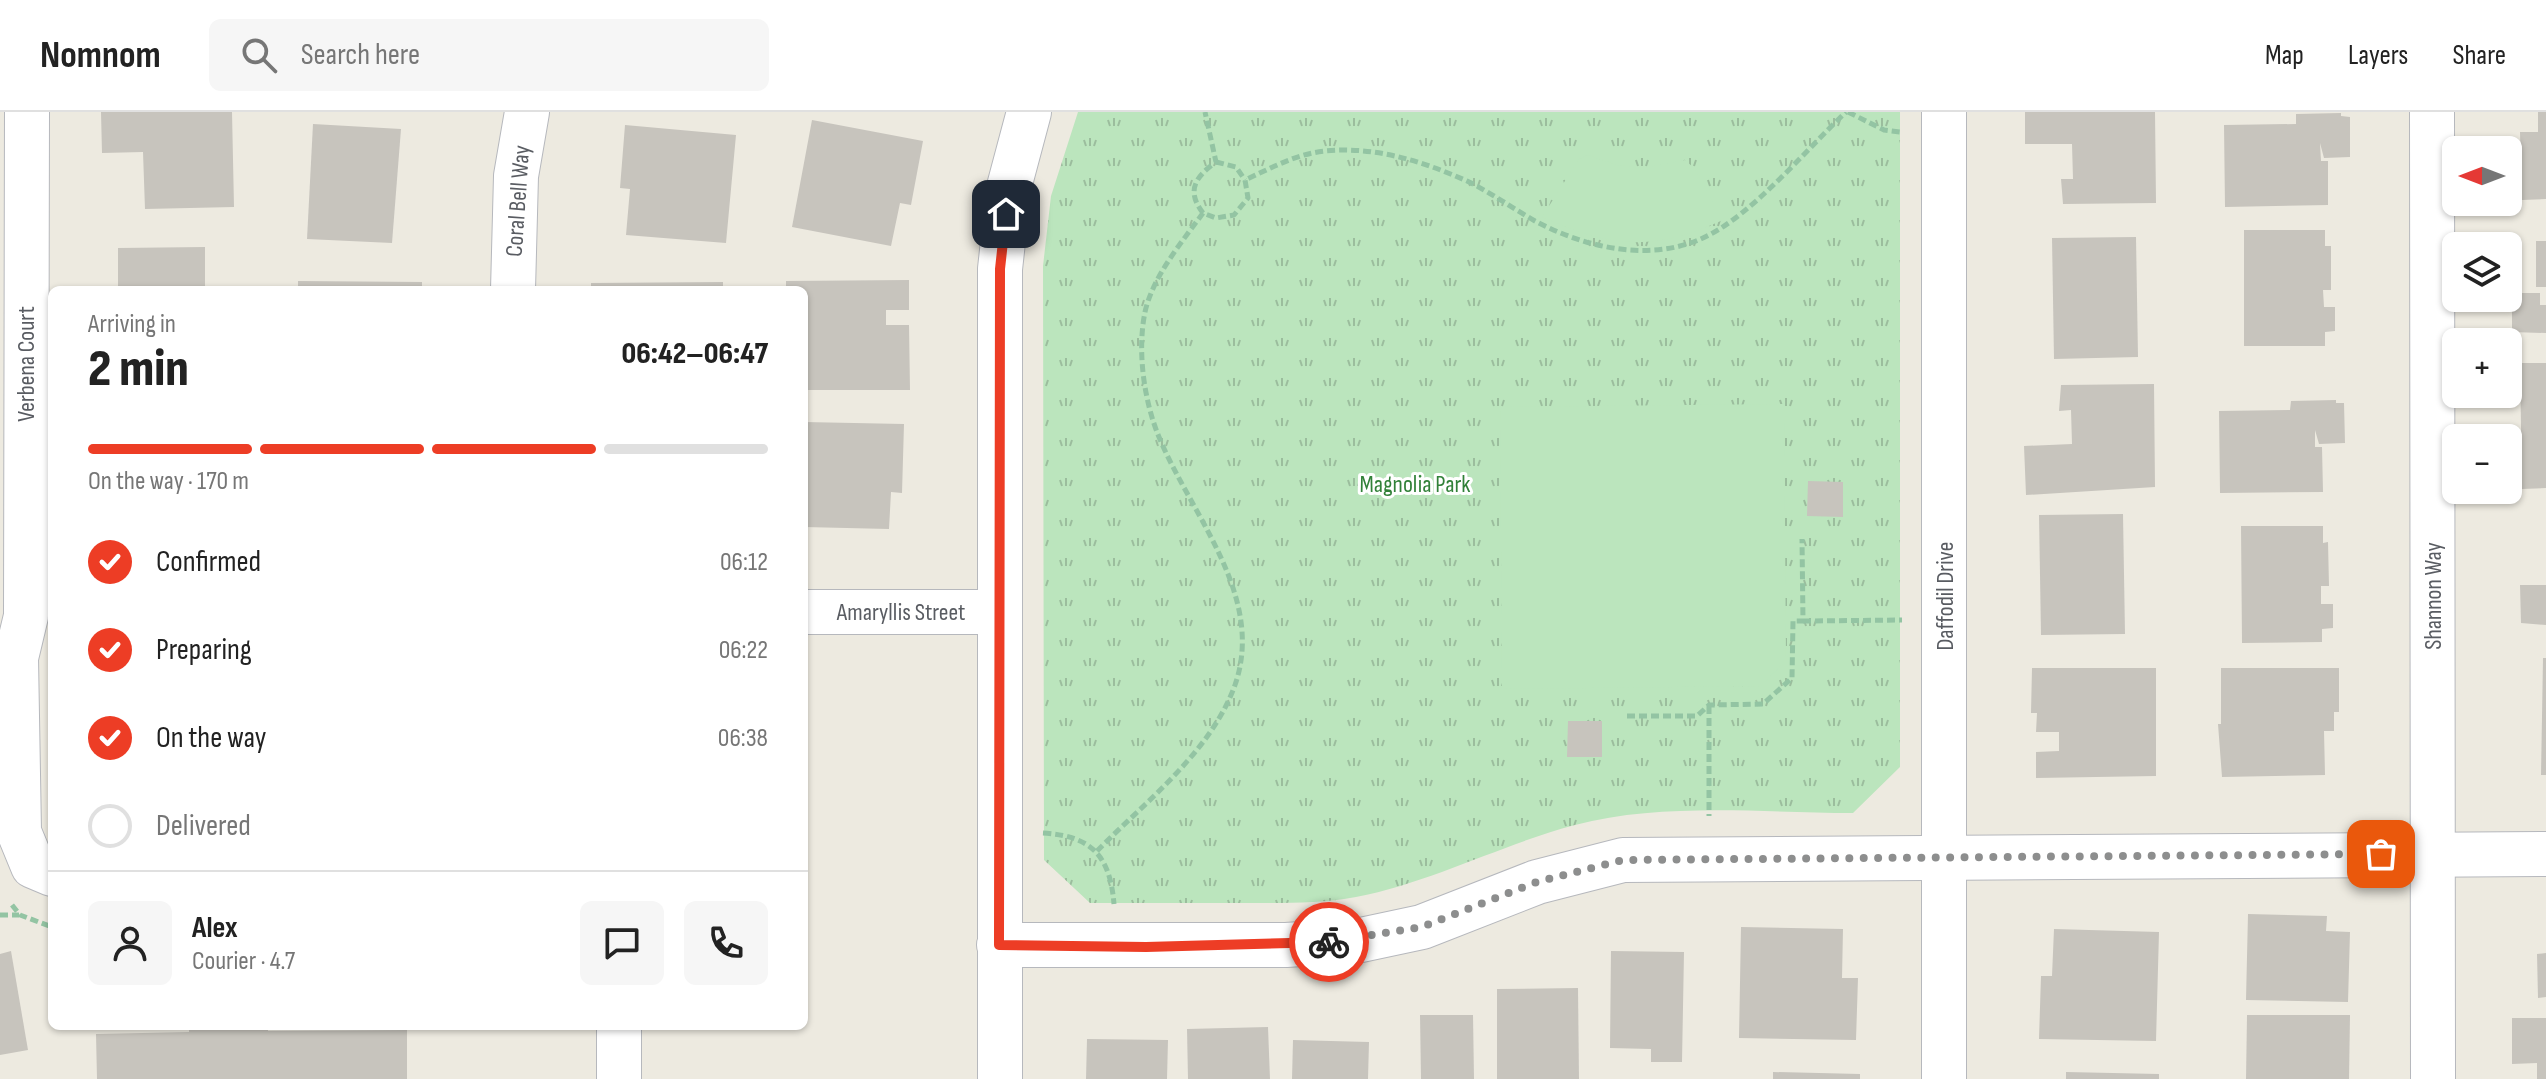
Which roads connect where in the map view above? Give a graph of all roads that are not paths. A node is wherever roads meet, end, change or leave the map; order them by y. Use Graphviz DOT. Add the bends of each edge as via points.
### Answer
graph roads {
  1 [pos="27,112"];
  2 [pos="527,112"];
  3 [pos="1029,112"];
  4 [pos="1944,112"];
  5 [pos="2432,112"];
  6 [pos="513,286"];
  7 [pos="808,612"];
  8 [pos="999,612"];
  9 [pos="26,616"];
  10 [pos="2546,854"];
  11 [pos="2434,855"];
  12 [pos="1943,857"];
  13 [pos="48,872"];
  14 [pos="999,945"];
  15 [pos="619,1030"];
  16 [pos="619,1079"];
  17 [pos="1000,1079"];
  18 [pos="1944,1079"];
  19 [pos="2433,1079"];
  1 -- 9 [label="street, Verbena Court"];
  2 -- 6 [label="street, Coral Bell Way" via="516,176"];
  3 -- 8 [label="street" via="1009,187 1000,269"];
  4 -- 12 [label="street, Daffodil Drive"];
  5 -- 11 [label="street, Shannon Way"];
  7 -- 8 [label="street, Amaryllis Street"];
  8 -- 14 [label="street"];
  9 -- 13 [label="street, Verbena Court" via="16,658 19,832 33,866"];
  10 -- 11 [label="street"];
  11 -- 12 [label="street"];
  11 -- 19 [label="street, Shannon Way"];
  12 -- 14 [label="street" via="1623,860 1537,882 1422,927 1361,940"];
  12 -- 18 [label="street, Daffodil Drive"];
  14 -- 17 [label="street"];
  15 -- 16 [label="street"];
}
